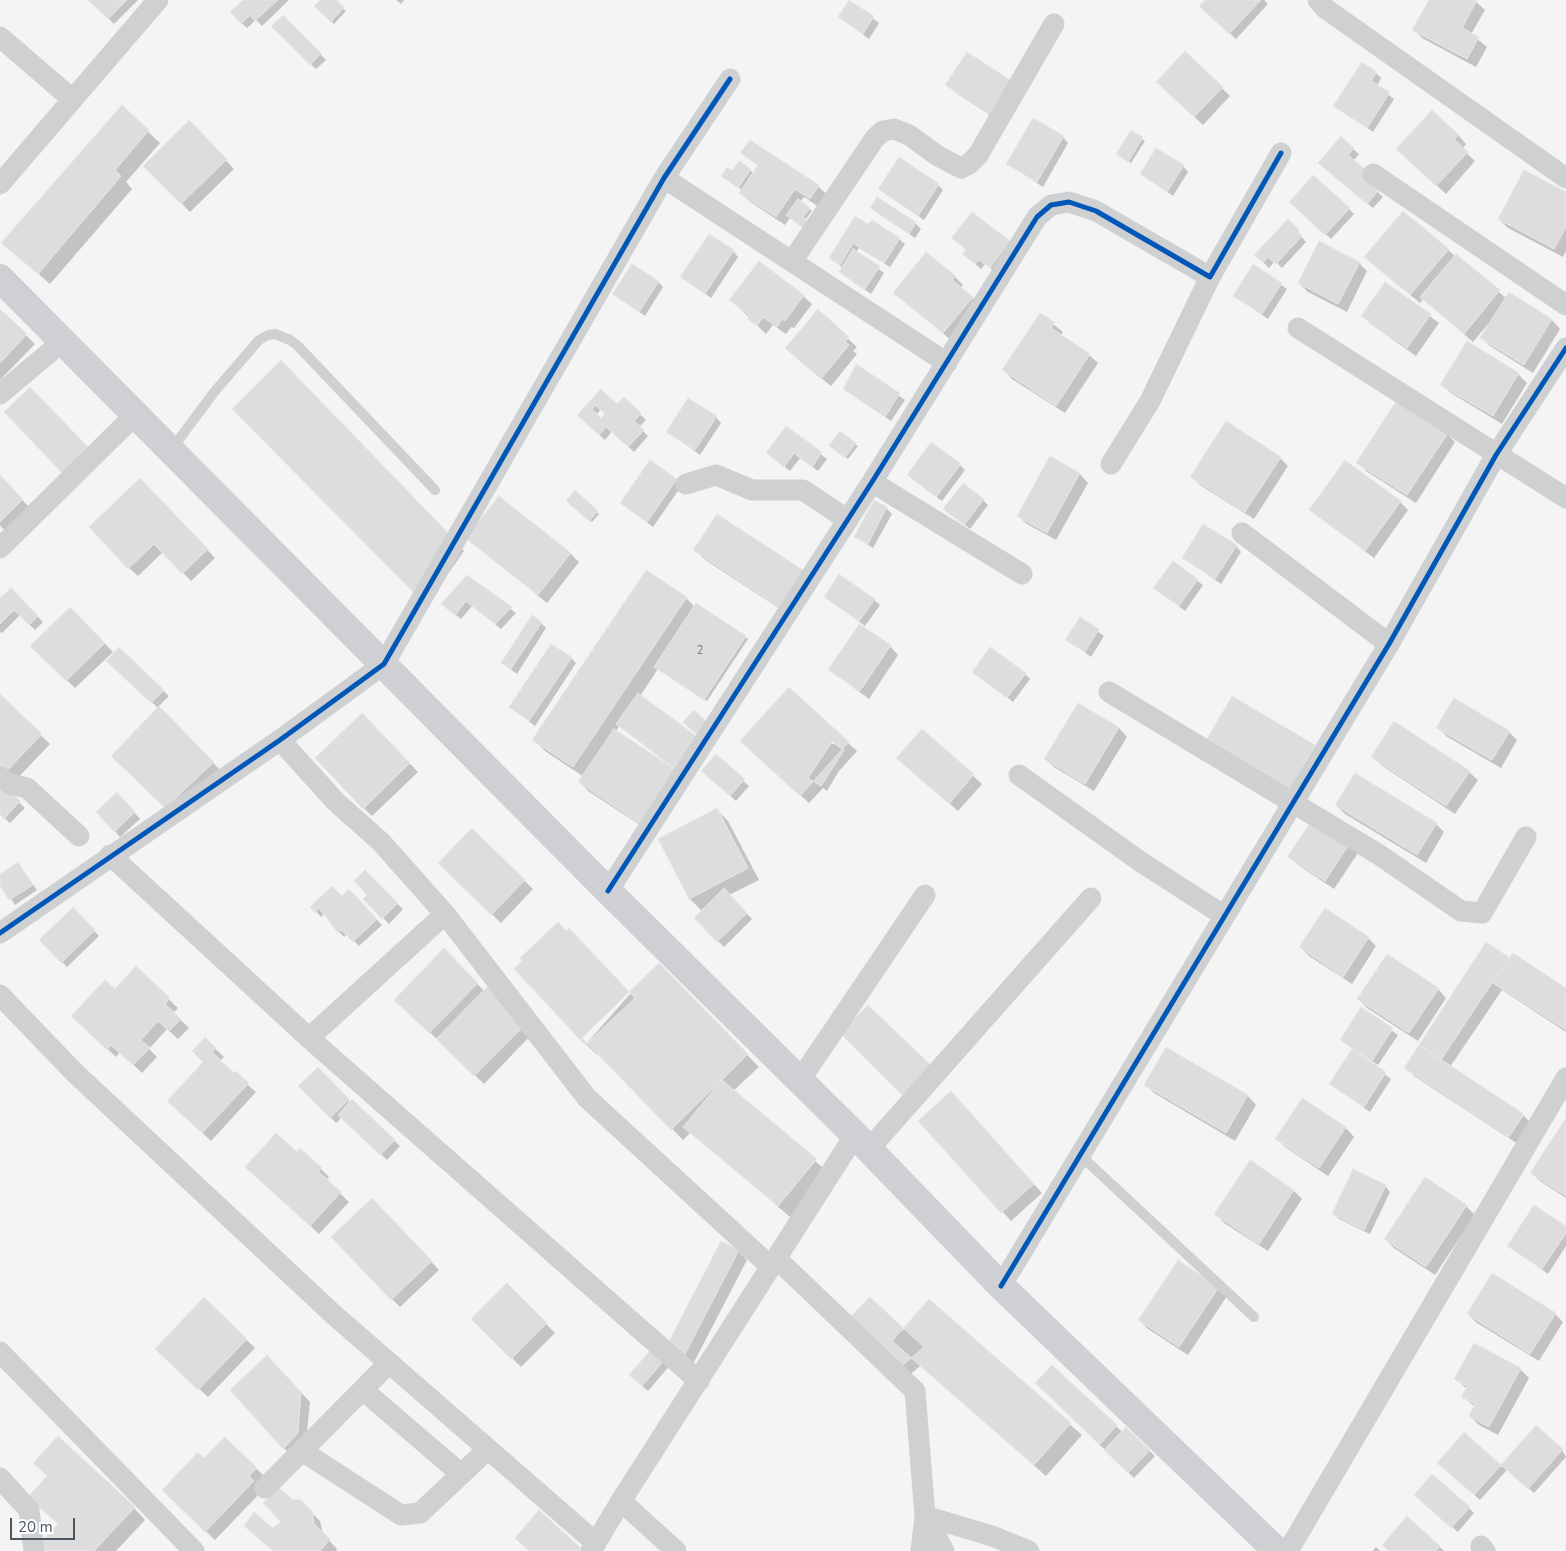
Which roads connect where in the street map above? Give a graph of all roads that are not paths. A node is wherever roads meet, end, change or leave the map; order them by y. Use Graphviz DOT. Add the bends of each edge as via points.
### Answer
graph roads {
  1 [pos="158,0"];
  2 [pos="1318,0"];
  3 [pos="1054,24"];
  4 [pos="0,37"];
  5 [pos="730,79"];
  6 [pos="72,99"];
  7 [pos="1281,153"];
  8 [pos="1373,174"];
  9 [pos="664,178"];
  10 [pos="1566,178"];
  11 [pos="0,184"];
  12 [pos="793,260"];
  13 [pos="1210,277"];
  14 [pos="0,278"];
  15 [pos="1566,305"];
  16 [pos="1298,328"];
  17 [pos="62,342"];
  18 [pos="1566,348"];
  19 [pos="947,364"];
  20 [pos="0,394"];
  21 [pos="135,415"];
  22 [pos="170,451"];
  23 [pos="1496,455"];
  24 [pos="1111,464"];
  25 [pos="872,482"];
  26 [pos="686,484"];
  27 [pos="435,490"];
  28 [pos="1566,498"];
  29 [pos="848,520"];
  30 [pos="1242,533"];
  31 [pos="0,548"];
  32 [pos="1022,574"];
  33 [pos="1389,644"];
  34 [pos="384,664"];
  35 [pos="1109,692"];
  36 [pos="280,740"];
  37 [pos="1019,775"];
  38 [pos="0,777"];
  39 [pos="1293,802"];
  40 [pos="79,836"];
  41 [pos="1526,837"];
  42 [pos="110,855"];
  43 [pos="608,891"];
  44 [pos="925,895"];
  45 [pos="1092,898"];
  46 [pos="445,914"];
  47 [pos="1224,915"];
  48 [pos="0,933"];
  49 [pos="0,995"];
  50 [pos="310,1038"];
  51 [pos="1566,1078"];
  52 [pos="800,1080"];
  53 [pos="862,1142"];
  54 [pos="1080,1155"];
  55 [pos="773,1262"];
  56 [pos="1001,1286"];
  57 [pos="1254,1317"];
  58 [pos="3,1362"];
  59 [pos="389,1363"];
  60 [pos="699,1381"];
  61 [pos="363,1390"];
  62 [pos="488,1449"];
  63 [pos="302,1451"];
  64 [pos="461,1474"];
  65 [pos="0,1478"];
  66 [pos="265,1488"];
  67 [pos="621,1500"];
  68 [pos="925,1516"];
  69 [pos="594,1547"];
  70 [pos="34,1551"];
  71 [pos="194,1551"];
  72 [pos="676,1551"];
  73 [pos="921,1551"];
  74 [pos="944,1551"];
  75 [pos="1029,1551"];
  76 [pos="1277,1551"];
  77 [pos="1288,1551"];
  1 -- 6 [label="street"];
  2 -- 10 [label="street" via="1326,9"];
  3 -- 12 [label="street" via="978,156 961,168 908,135 894,129 883,131 875,138"];
  4 -- 6 [label="street"];
  5 -- 9 [label="street"];
  6 -- 11 [label="street"];
  7 -- 13 [label="street"];
  8 -- 15 [label="street"];
  9 -- 12 [label="street"];
  9 -- 34 [label="street"];
  12 -- 19 [label="street"];
  13 -- 19 [label="street" via="1096,211 1069,202 1051,205 1037,217"];
  13 -- 24 [label="street" via="1150,401"];
  14 -- 17 [label="main road"];
  16 -- 23 [label="street"];
  17 -- 20 [label="street"];
  17 -- 21 [label="main road"];
  18 -- 23 [label="street"];
  19 -- 25 [label="street"];
  21 -- 22 [label="main road"];
  21 -- 31 [label="street"];
  22 -- 27 [label="lane" via="259,340 276,334 297,345"];
  22 -- 34 [label="main road"];
  23 -- 28 [label="street"];
  23 -- 33 [label="street"];
  25 -- 29 [label="street"];
  25 -- 32 [label="street"];
  26 -- 29 [label="street" via="716,475 752,490 803,490"];
  29 -- 43 [label="street"];
  30 -- 33 [label="street"];
  33 -- 39 [label="street"];
  34 -- 36 [label="street"];
  34 -- 43 [label="main road"];
  35 -- 39 [label="street"];
  36 -- 42 [label="street"];
  36 -- 46 [label="street" via="336,802 381,842"];
  37 -- 47 [label="street" via="1141,862"];
  38 -- 40 [label="street" via="10,784 28,788"];
  39 -- 41 [label="street" via="1378,854 1461,911 1482,913"];
  39 -- 47 [label="street"];
  42 -- 48 [label="street"];
  42 -- 50 [label="street"];
  43 -- 52 [label="main road"];
  44 -- 52 [label="street"];
  45 -- 53 [label="street"];
  46 -- 50 [label="street"];
  46 -- 55 [label="street" via="587,1098"];
  47 -- 54 [label="street"];
  49 -- 59 [label="street" via="82,1080"];
  50 -- 60 [label="street"];
  51 -- 77 [label="street"];
  52 -- 53 [label="main road"];
  53 -- 55 [label="street"];
  53 -- 56 [label="main road"];
  54 -- 56 [label="street"];
  54 -- 57 [label="lane"];
  55 -- 60 [label="street"];
  55 -- 68 [label="street" via="915,1391"];
  56 -- 76 [label="main road"];
  58 -- 71 [label="street"];
  59 -- 61 [label="street"];
  59 -- 62 [label="street"];
  60 -- 67 [label="street"];
  61 -- 63 [label="street"];
  61 -- 64 [label="street"];
  62 -- 64 [label="street"];
  62 -- 69 [label="street"];
  63 -- 64 [label="street" via="401,1515 420,1513"];
  63 -- 66 [label="street"];
  65 -- 70 [label="street" via="29,1510"];
  67 -- 69 [label="street"];
  67 -- 72 [label="street"];
  68 -- 73 [label="street"];
  68 -- 74 [label="street"];
  68 -- 75 [label="street"];
}
